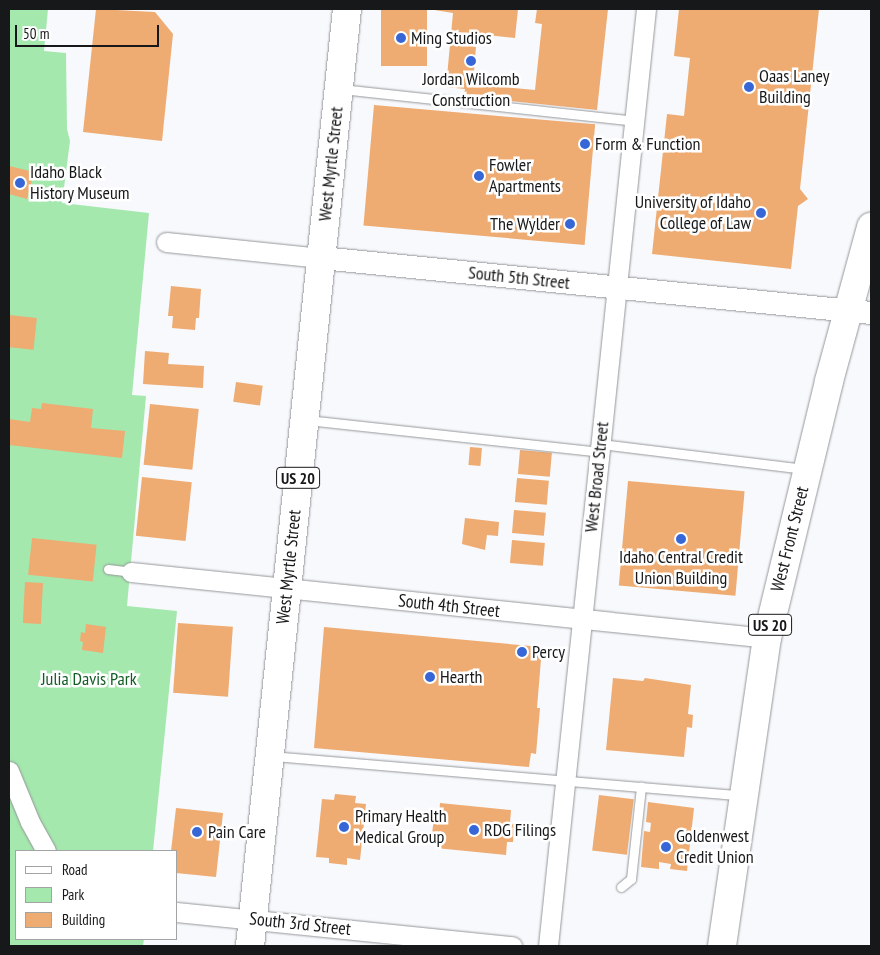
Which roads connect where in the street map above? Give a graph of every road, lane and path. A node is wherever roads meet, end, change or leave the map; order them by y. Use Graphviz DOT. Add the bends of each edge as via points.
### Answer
graph roads {
  1 [pos="347,9"];
  2 [pos="646,9"];
  3 [pos="339,88"];
  4 [pos="634,121"];
  5 [pos="871,227"];
  6 [pos="166,242"];
  7 [pos="321,258"];
  8 [pos="617,288"];
  9 [pos="861,312"];
  10 [pos="304,420"];
  11 [pos="600,448"];
  12 [pos="807,469"];
  13 [pos="108,569"];
  14 [pos="131,572"];
  15 [pos="287,589"];
  16 [pos="582,620"];
  17 [pos="767,638"];
  18 [pos="270,756"];
  19 [pos="10,776"];
  20 [pos="566,781"];
  21 [pos="641,787"];
  22 [pos="744,796"];
  23 [pos="46,850"];
  24 [pos="622,887"];
  25 [pos="178,912"];
  26 [pos="252,920"];
  27 [pos="250,946"];
  28 [pos="512,946"];
  29 [pos="548,946"];
  30 [pos="722,946"];
  1 -- 3 [label="main road, West Myrtle Street / US 20"];
  2 -- 4 [label="street, West Broad Street"];
  3 -- 4 [label="lane"];
  3 -- 7 [label="main road, West Myrtle Street / US 20"];
  4 -- 8 [label="street, West Broad Street"];
  5 -- 9 [label="main road, West Front Street / US 20"];
  6 -- 7 [label="street, South 5th Street"];
  7 -- 8 [label="street, South 5th Street"];
  7 -- 10 [label="main road, West Myrtle Street / US 20"];
  8 -- 9 [label="street, South 5th Street"];
  8 -- 11 [label="street, West Broad Street"];
  9 -- 12 [label="main road, West Front Street / US 20" via="829,381"];
  10 -- 11 [label="lane"];
  10 -- 15 [label="main road, West Myrtle Street / US 20"];
  11 -- 12 [label="lane"];
  11 -- 16 [label="street, West Broad Street"];
  12 -- 17 [label="main road, West Front Street / US 20"];
  13 -- 14 [label="lane"];
  14 -- 15 [label="street, South 4th Street"];
  15 -- 16 [label="street, South 4th Street"];
  15 -- 18 [label="main road, West Myrtle Street / US 20"];
  16 -- 17 [label="street, South 4th Street"];
  16 -- 20 [label="street, West Broad Street"];
  17 -- 22 [label="main road, West Front Street / US 20"];
  18 -- 20 [label="lane"];
  18 -- 26 [label="main road, West Myrtle Street / US 20"];
  19 -- 23 [label="street"];
  20 -- 21 [label="lane"];
  20 -- 29 [label="street, West Broad Street"];
  21 -- 22 [label="lane"];
  21 -- 24 [label="lane" via="631,879"];
  22 -- 30 [label="main road, West Front Street / US 20"];
  25 -- 26 [label="street, South 3rd Street"];
  26 -- 27 [label="main road, West Myrtle Street / US 20"];
  26 -- 28 [label="street, South 3rd Street"];
}
